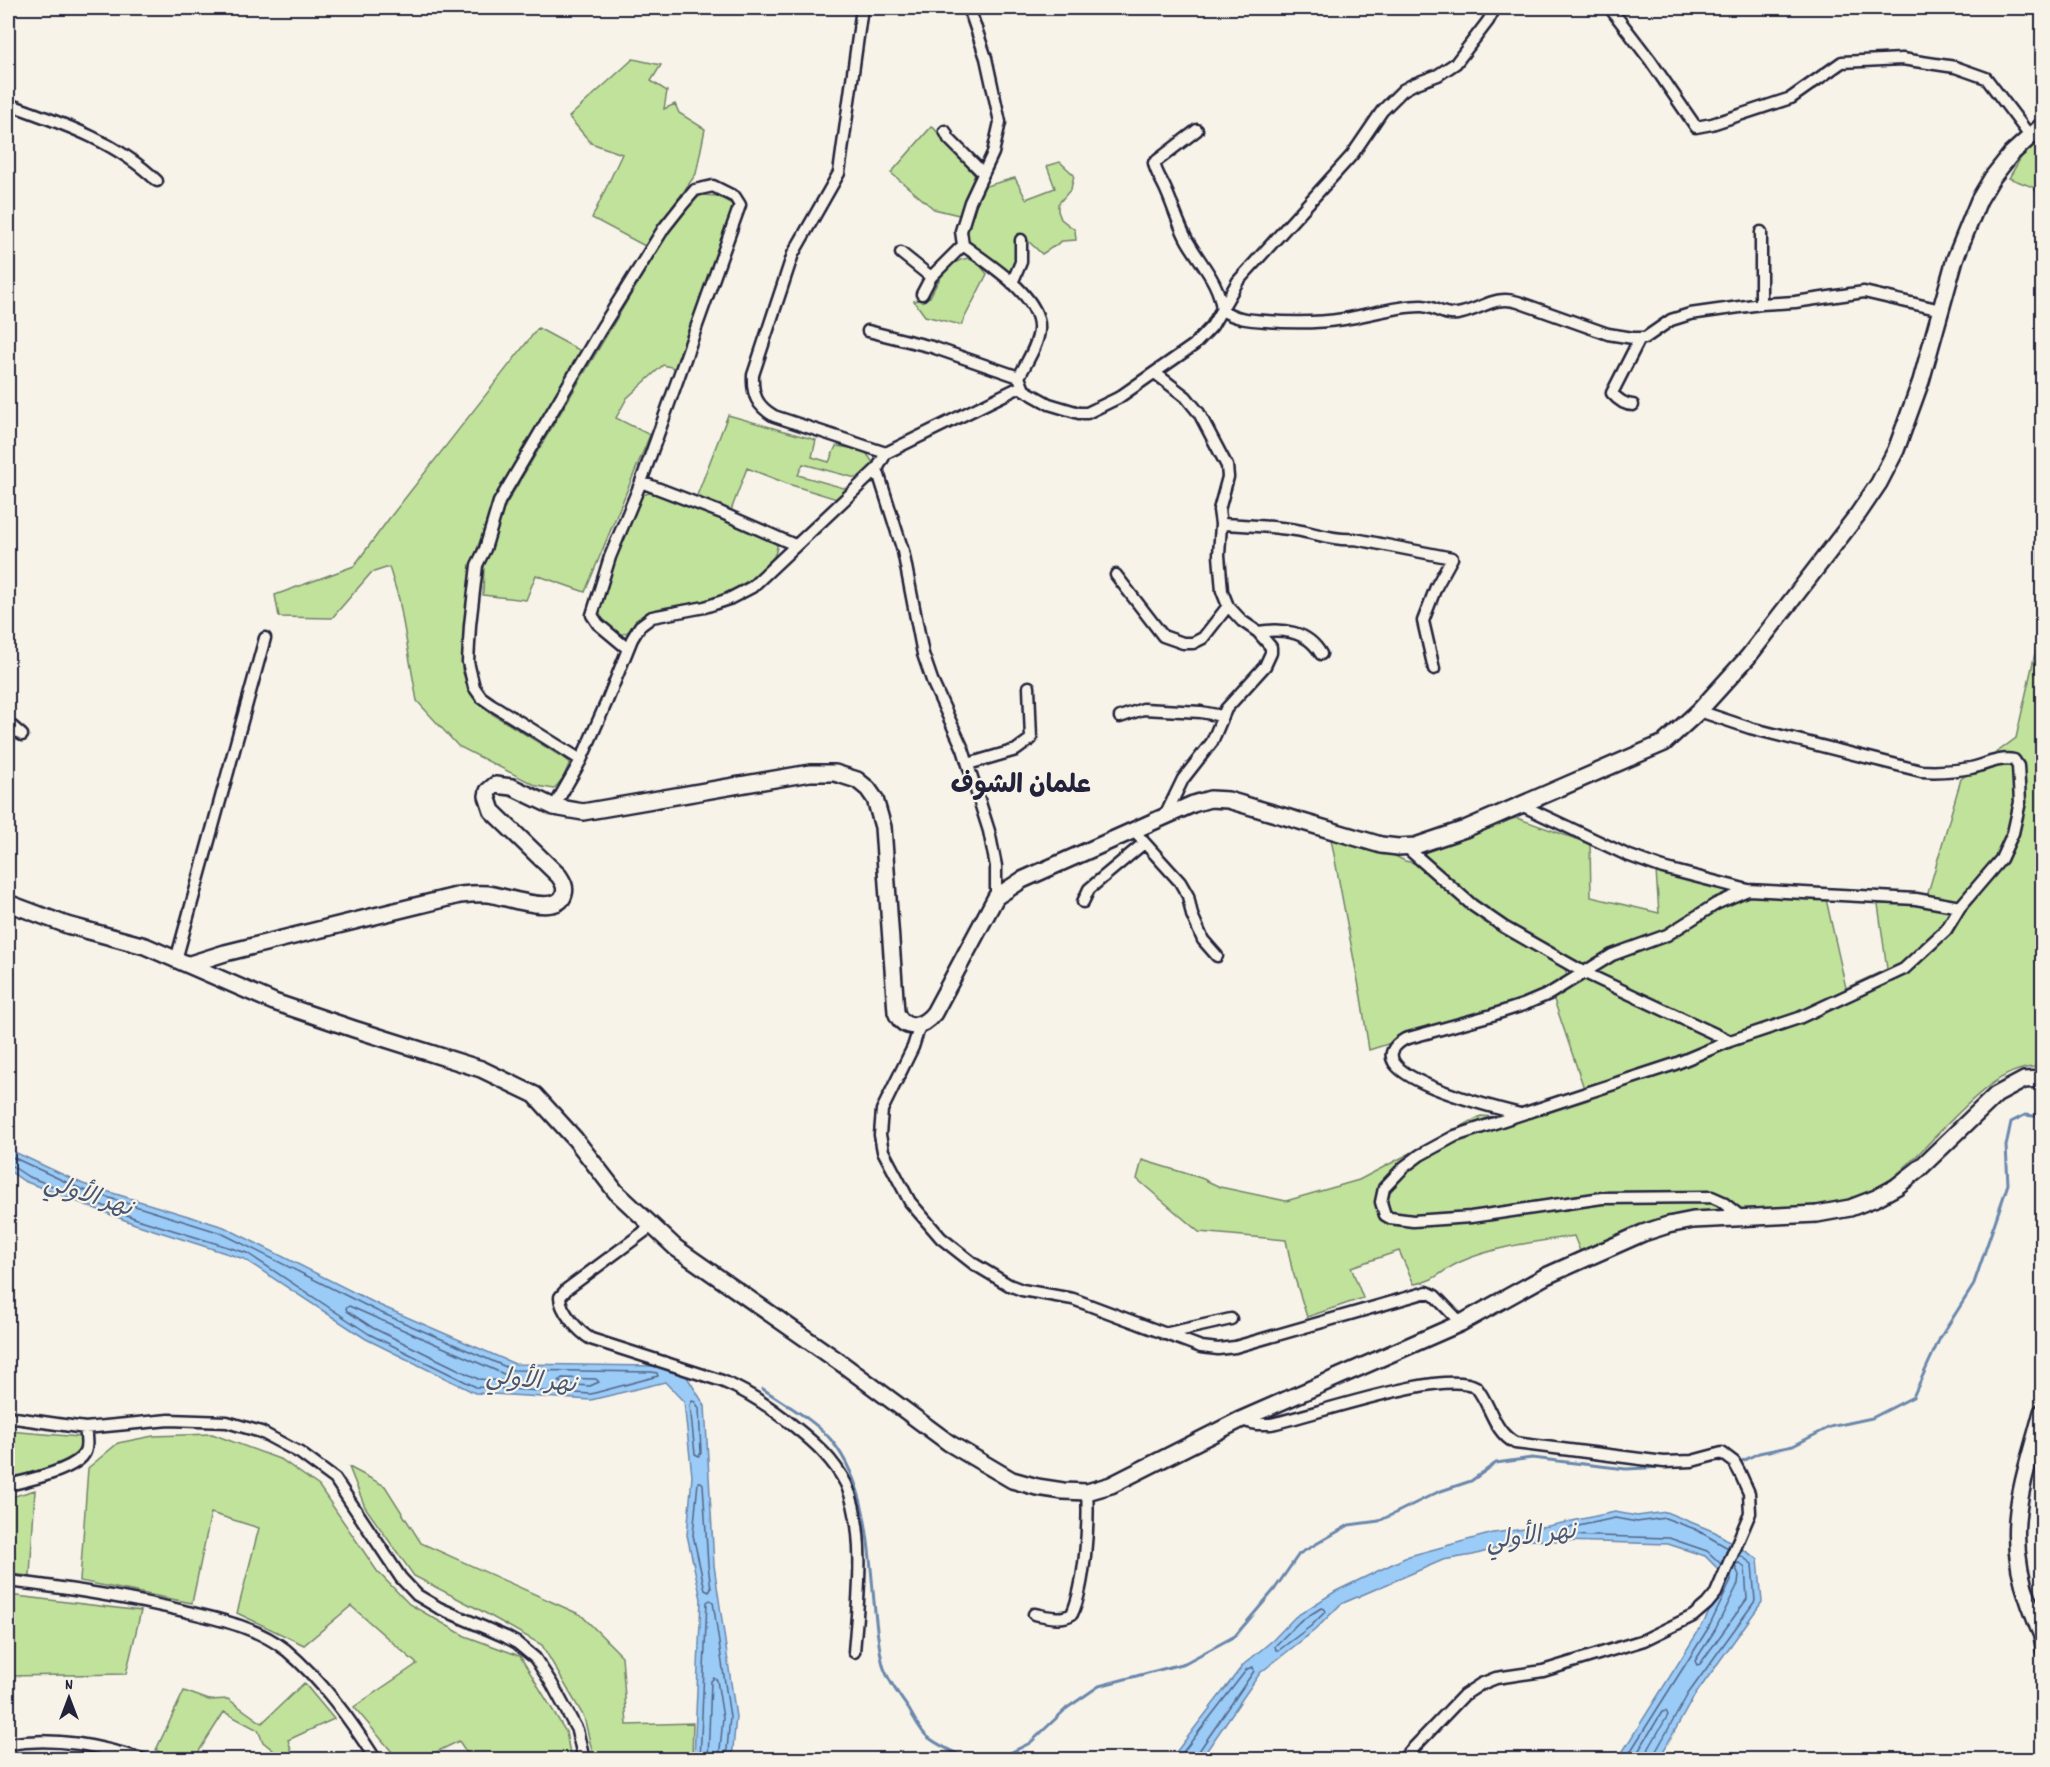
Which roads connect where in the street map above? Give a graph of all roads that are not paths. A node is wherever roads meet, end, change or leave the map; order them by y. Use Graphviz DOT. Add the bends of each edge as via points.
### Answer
graph roads {
  1 [pos="862,8"];
  2 [pos="969,8"];
  3 [pos="1495,8"];
  4 [pos="1610,8"];
  5 [pos="8,104"];
  6 [pos="2043,126"];
  7 [pos="1197,130"];
  8 [pos="945,131"];
  9 [pos="2030,136"];
  10 [pos="983,173"];
  11 [pos="157,181"];
  12 [pos="1761,232"];
  13 [pos="1021,240"];
  14 [pos="963,245"];
  15 [pos="901,253"];
  16 [pos="932,277"];
  17 [pos="1012,283"];
  18 [pos="922,294"];
  19 [pos="1761,304"];
  20 [pos="1222,310"];
  21 [pos="1941,310"];
  22 [pos="868,331"];
  23 [pos="1640,339"];
  24 [pos="1155,373"];
  25 [pos="1020,381"];
  26 [pos="1633,405"];
  27 [pos="886,453"];
  28 [pos="877,468"];
  29 [pos="641,482"];
  30 [pos="1221,524"];
  31 [pos="795,544"];
  32 [pos="1116,575"];
  33 [pos="1228,606"];
  34 [pos="1258,632"];
  35 [pos="265,638"];
  36 [pos="628,649"];
  37 [pos="1321,654"];
  38 [pos="1434,669"];
  39 [pos="1029,687"];
  40 [pos="1699,711"];
  41 [pos="1222,716"];
  42 [pos="1120,717"];
  43 [pos="8,723"];
  44 [pos="22,735"];
  45 [pos="581,759"];
  46 [pos="968,764"];
  47 [pos="1521,805"];
  48 [pos="555,807"];
  49 [pos="1165,816"];
  50 [pos="1133,830"];
  51 [pos="1144,843"];
  52 [pos="1406,848"];
  53 [pos="1748,890"];
  54 [pos="996,897"];
  55 [pos="1083,902"];
  56 [pos="8,903"];
  57 [pos="1960,908"];
  58 [pos="1217,956"];
  59 [pos="183,962"];
  60 [pos="1585,973"];
  61 [pos="920,1025"];
  62 [pos="1730,1041"];
  63 [pos="2043,1079"];
  64 [pos="1520,1114"];
  65 [pos="1740,1216"];
  66 [pos="652,1226"];
  67 [pos="1231,1319"];
  68 [pos="1461,1323"];
  69 [pos="1164,1334"];
  70 [pos="2043,1412"];
  71 [pos="8,1417"];
  72 [pos="1240,1420"];
  73 [pos="85,1428"];
  74 [pos="8,1485"];
  75 [pos="1087,1492"];
  76 [pos="8,1581"];
  77 [pos="1034,1614"];
  78 [pos="2042,1632"];
  79 [pos="2043,1651"];
  80 [pos="854,1652"];
  81 [pos="8,1744"];
  82 [pos="145,1760"];
  83 [pos="376,1760"];
  84 [pos="584,1760"];
  85 [pos="1402,1760"];
  1 -- 27 [label="street" via="839,173 793,254 752,386 759,405 774,416"];
  2 -- 10 [label="street" via="986,58 1000,122 993,153"];
  3 -- 20 [label="street" via="1456,63 1403,90 1382,111 1352,155 1238,281"];
  4 -- 9 [label="street" via="1696,127 1791,98 1842,62 1902,59 1954,67 1986,78"];
  5 -- 11 [label="street" via="96,138 124,154"];
  6 -- 9 [label="street"];
  7 -- 20 [label="street" via="1154,163 1185,237 1220,295"];
  8 -- 10 [label="street" via="949,140"];
  9 -- 21 [label="street" via="1992,177 1979,200 1955,259"];
  10 -- 14 [label="street" via="961,231"];
  12 -- 19 [label="street"];
  13 -- 17 [label="street" via="1021,262"];
  14 -- 16 [label="street"];
  14 -- 17 [label="street"];
  15 -- 16 [label="street"];
  16 -- 18 [label="street"];
  17 -- 25 [label="street" via="1035,310 1039,322 1038,335"];
  19 -- 21 [label="street" via="1864,291"];
  19 -- 23 [label="street" via="1683,315"];
  20 -- 23 [label="street" via="1250,320 1287,322 1341,320 1423,306 1456,314 1507,300 1608,334"];
  20 -- 24 [label="street" via="1201,339"];
  21 -- 40 [label="street" via="1921,381 1880,483 1748,657"];
  22 -- 25 [label="street" via="932,347"];
  23 -- 26 [label="street" via="1612,393 1618,400"];
  24 -- 25 [label="street" via="1106,405 1082,414 1049,404"];
  24 -- 30 [label="street" via="1186,397 1199,413 1223,458 1228,477 1219,510"];
  25 -- 27 [label="street"];
  27 -- 28 [label="street"];
  28 -- 31 [label="street"];
  28 -- 46 [label="street" via="903,551 923,654"];
  29 -- 31 [label="street"];
  29 -- 36 [label="street" via="610,557 592,615"];
  29 -- 45 [label="street" via="740,205 735,197 713,186 695,190 664,228 601,329 499,502 477,565 468,662 474,687 491,704"];
  30 -- 33 [label="street" via="1220,580"];
  30 -- 38 [label="street" via="1265,525 1452,558 1423,621"];
  31 -- 36 [label="street" via="761,580 742,593 705,607 645,621"];
  32 -- 33 [label="street" via="1163,636 1183,643 1203,638"];
  33 -- 34 [label="street"];
  34 -- 37 [label="street" via="1273,629 1305,636"];
  34 -- 41 [label="street" via="1271,647 1270,659"];
  35 -- 59 [label="street"];
  36 -- 45 [label="street"];
  39 -- 46 [label="street" via="1031,739 1016,750"];
  40 -- 47 [label="street" via="1664,743"];
  40 -- 57 [label="street" via="1750,728 1921,771 2014,760 2018,766 2020,802 2013,832 2001,859"];
  41 -- 42 [label="street" via="1143,709"];
  41 -- 49 [label="street" via="1212,742 1183,779"];
  43 -- 44 [label="street"];
  45 -- 48 [label="street"];
  46 -- 54 [label="street" via="992,844"];
  47 -- 52 [label="street" via="1438,840"];
  47 -- 53 [label="street" via="1627,855"];
  48 -- 59 [label="street" via="506,785 495,785 487,796 492,811 563,882 563,898 555,904 540,905 490,894 459,895"];
  48 -- 61 [label="street" via="591,811 819,772 857,780 875,799 883,827 896,1012 904,1022"];
  49 -- 50 [label="street"];
  49 -- 52 [label="street" via="1202,801 1228,800 1364,841"];
  50 -- 51 [label="street"];
  50 -- 54 [label="street" via="1022,880"];
  51 -- 55 [label="street" via="1089,889"];
  51 -- 58 [label="street" via="1180,882 1203,940"];
  52 -- 60 [label="street" via="1486,916"];
  53 -- 57 [label="street" via="1916,899"];
  53 -- 60 [label="street" via="1716,904 1667,935 1612,955"];
  54 -- 61 [label="street" via="934,1012"];
  56 -- 59 [label="street" via="67,925 145,946"];
  57 -- 62 [label="street" via="1946,930 1904,969 1799,1018"];
  59 -- 66 [label="street" via="274,1002 481,1069 535,1095 555,1114 616,1192"];
  60 -- 62 [label="street"];
  60 -- 64 [label="street" via="1523,1005 1405,1040 1392,1051 1395,1066 1412,1077 1466,1100"];
  61 -- 69 [label="street" via="886,1102 880,1127 883,1151 909,1202 941,1238 1009,1285 1073,1299"];
  62 -- 64 [label="street" via="1675,1064"];
  63 -- 65 [label="street" via="2024,1080 1996,1095 1919,1169 1876,1198 1817,1214"];
  64 -- 65 [label="street" via="1455,1136 1420,1155 1384,1188 1381,1202 1385,1215 1397,1220 1442,1220 1602,1198 1712,1197"];
  65 -- 68 [label="street" via="1693,1220 1643,1233 1546,1276"];
  66 -- 75 [label="street" via="713,1276 957,1448 1012,1480"];
  66 -- 80 [label="street" via="567,1289 560,1303 591,1339 741,1389 778,1414 827,1456 848,1490 856,1524 859,1556"];
  67 -- 69 [label="street"];
  68 -- 69 [label="street" via="1427,1292 1234,1347 1201,1347"];
  68 -- 72 [label="street"];
  70 -- 78 [label="street" via="2015,1527 2019,1570"];
  71 -- 73 [label="street"];
  72 -- 75 [label="street" via="1111,1485"];
  72 -- 85 [label="street" via="1271,1424 1410,1388 1468,1383 1479,1392 1498,1428 1515,1443 1664,1462 1692,1461 1722,1453 1734,1462 1749,1493 1750,1513 1716,1593 1693,1616 1644,1640 1543,1671 1481,1684 1464,1695"];
  73 -- 74 [label="street" via="87,1444 80,1459 46,1475"];
  73 -- 84 [label="street" via="169,1420 227,1422 261,1432 314,1461 335,1479 401,1578 417,1595 506,1637 535,1658 577,1730"];
  75 -- 77 [label="street" via="1086,1543 1075,1608 1068,1617"];
  76 -- 83 [label="street" via="149,1603 223,1620 255,1633 285,1650 314,1679"];
  78 -- 79 [label="street" via="2039,1638"];
  81 -- 82 [label="street" via="60,1740"];
}
